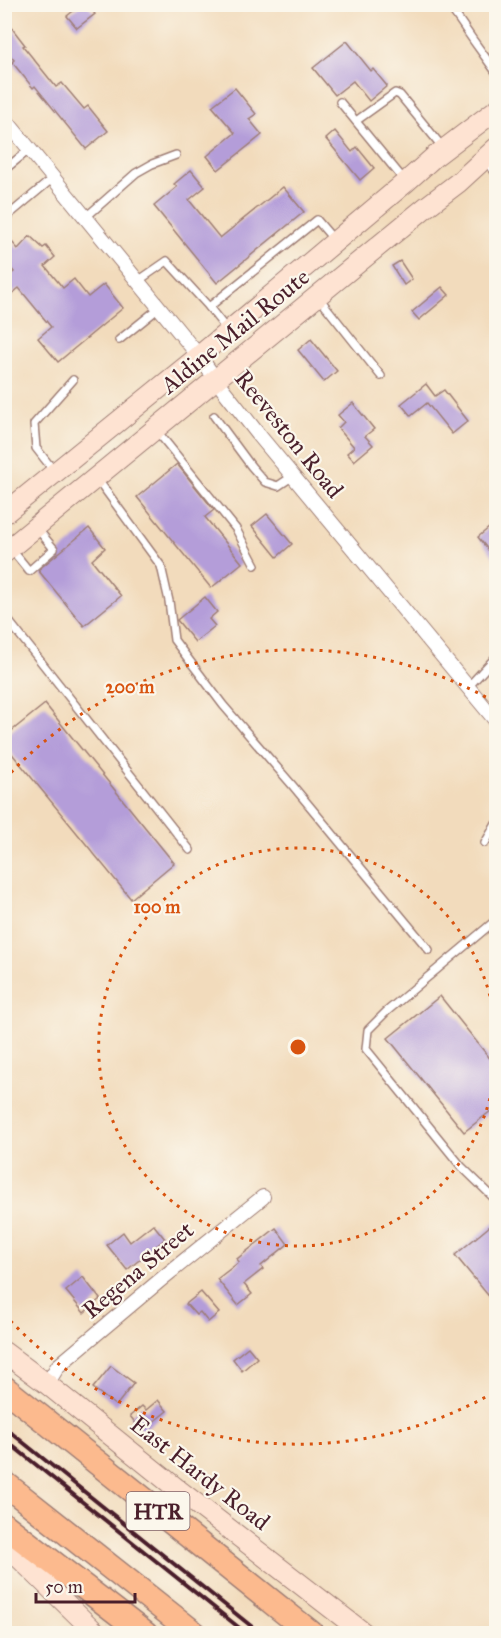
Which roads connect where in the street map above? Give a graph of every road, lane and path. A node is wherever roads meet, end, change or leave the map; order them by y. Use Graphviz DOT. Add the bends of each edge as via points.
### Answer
graph roads {
  1 [pos="453,10"];
  2 [pos="496,72"];
  3 [pos="340,102"];
  4 [pos="496,110"];
  5 [pos="4,118"];
  6 [pos="356,121"];
  7 [pos="30,149"];
  8 [pos="445,149"];
  9 [pos="176,154"];
  10 [pos="493,160"];
  11 [pos="4,171"];
  12 [pos="53,177"];
  13 [pos="406,182"];
  14 [pos="426,207"];
  15 [pos="86,217"];
  16 [pos="4,219"];
  17 [pos="335,242"];
  18 [pos="138,281"];
  19 [pos="318,296"];
  20 [pos="209,307"];
  21 [pos="159,308"];
  22 [pos="228,332"];
  23 [pos="119,340"];
  24 [pos="199,356"];
  25 [pos="381,376"];
  26 [pos="216,379"];
  27 [pos="73,380"];
  28 [pos="214,416"];
  29 [pos="155,429"];
  30 [pos="56,473"];
  31 [pos="293,476"];
  32 [pos="96,478"];
  33 [pos="4,514"];
  34 [pos="36,527"];
  35 [pos="7,550"];
  36 [pos="255,565"];
  37 [pos="4,615"];
  38 [pos="496,657"];
  39 [pos="468,687"];
  40 [pos="496,721"];
  41 [pos="496,824"];
  42 [pos="485,843"];
  43 [pos="190,850"];
  44 [pos="496,920"];
  45 [pos="429,950"];
  46 [pos="263,1197"];
  47 [pos="496,1200"];
  48 [pos="4,1352"];
  49 [pos="47,1384"];
  50 [pos="4,1388"];
  51 [pos="4,1483"];
  52 [pos="4,1525"];
  53 [pos="4,1543"];
  54 [pos="97,1634"];
  55 [pos="145,1634"];
  56 [pos="195,1634"];
  57 [pos="312,1634"];
  58 [pos="365,1634"];
  1 -- 2 [label="lane"];
  3 -- 6 [label="lane"];
  4 -- 8 [label="main road, Aldine Mail Route"];
  5 -- 7 [label="street, Reeveston Road"];
  6 -- 8 [label="lane" via="396,93"];
  6 -- 13 [label="lane"];
  7 -- 11 [label="lane"];
  7 -- 12 [label="street, Reeveston Road"];
  8 -- 13 [label="main road, Aldine Mail Route"];
  9 -- 15 [label="lane" via="136,173"];
  10 -- 14 [label="main road, Aldine Mail Route"];
  12 -- 15 [label="street, Reeveston Road"];
  12 -- 16 [label="lane"];
  13 -- 14 [label="main road"];
  13 -- 17 [label="main road, Aldine Mail Route"];
  14 -- 19 [label="main road, Aldine Mail Route"];
  15 -- 18 [label="street, Reeveston Road"];
  17 -- 20 [label="lane" via="317,220"];
  17 -- 22 [label="main road, Aldine Mail Route"];
  18 -- 20 [label="lane" via="167,261"];
  18 -- 21 [label="street, Reeveston Road"];
  19 -- 25 [label="lane"];
  19 -- 26 [label="main road, Aldine Mail Route"];
  20 -- 22 [label="lane"];
  21 -- 23 [label="lane"];
  21 -- 24 [label="street, Reeveston Road"];
  22 -- 24 [label="main road, Aldine Mail Route"];
  24 -- 26 [label="street, Reeveston Road"];
  24 -- 30 [label="main road, Aldine Mail Route"];
  26 -- 29 [label="main road, Aldine Mail Route"];
  26 -- 31 [label="street, Reeveston Road"];
  27 -- 30 [label="lane" via="34,424 36,447"];
  28 -- 31 [label="lane" via="265,482 278,486"];
  29 -- 32 [label="main road, Aldine Mail Route"];
  29 -- 36 [label="lane" via="236,529"];
  30 -- 33 [label="main road, Aldine Mail Route"];
  31 -- 39 [label="street, Reeveston Road"];
  32 -- 34 [label="main road, Aldine Mail Route"];
  32 -- 45 [label="lane" via="162,566 174,640 223,705"];
  34 -- 35 [label="main road, Aldine Mail Route"];
  34 -- 35 [label="lane" via="54,549 29,571"];
  37 -- 43 [label="lane"];
  38 -- 39 [label="lane"];
  39 -- 40 [label="street, Reeveston Road"];
  41 -- 42 [label="lane"];
  44 -- 47 [label="lane" via="386,1012 368,1030 366,1049 461,1166"];
  46 -- 49 [label="street, Regena Street" via="58,1366"];
  48 -- 49 [label="main road, East Hardy Road"];
  49 -- 58 [label="main road, East Hardy Road"];
  50 -- 57 [label="highway, HTR"];
  51 -- 56 [label="highway"];
  52 -- 55 [label="highway"];
  53 -- 54 [label="main road"];
}
